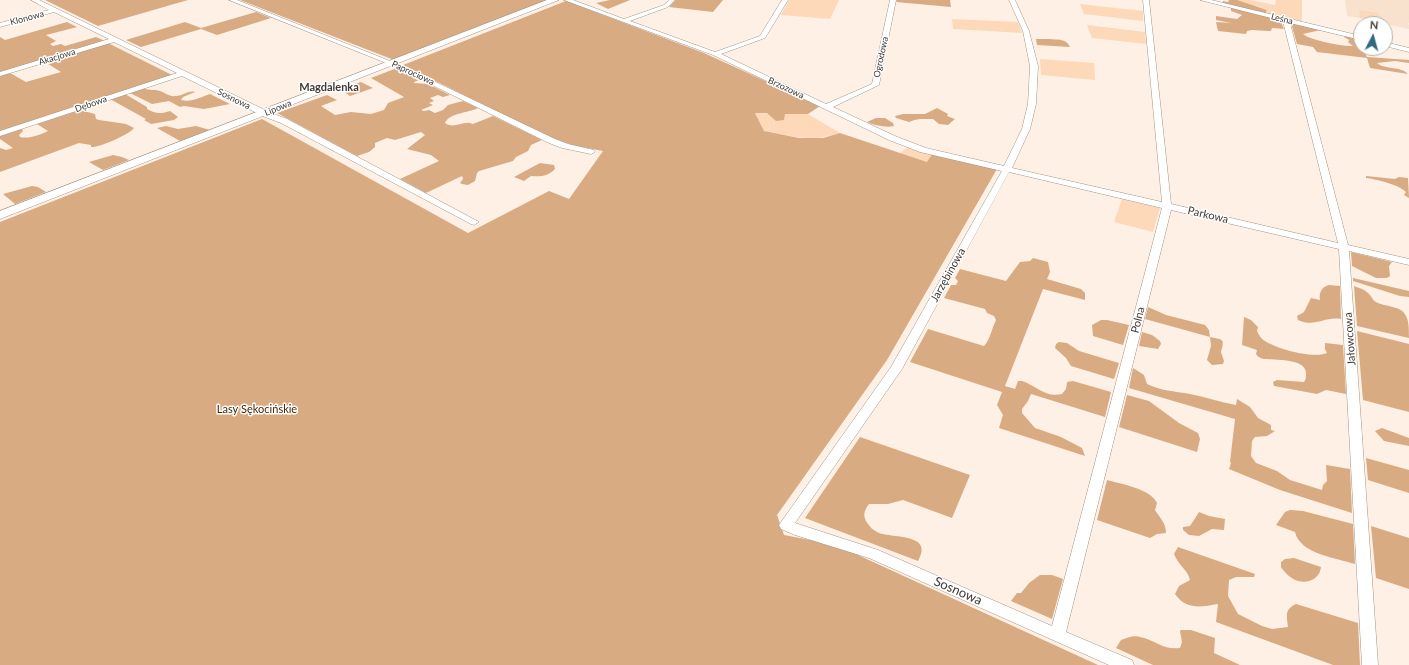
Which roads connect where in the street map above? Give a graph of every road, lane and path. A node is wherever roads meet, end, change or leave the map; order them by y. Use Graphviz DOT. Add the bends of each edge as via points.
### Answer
graph roads {
  1 [pos="34,0"];
  2 [pos="232,0"];
  3 [pos="555,0"];
  4 [pos="567,0"];
  5 [pos="672,0"];
  6 [pos="785,0"];
  7 [pos="893,0"];
  8 [pos="1012,0"];
  9 [pos="1146,0"];
  10 [pos="1203,0"];
  11 [pos="55,10"];
  12 [pos="1286,20"];
  13 [pos="624,21"];
  14 [pos="0,25"];
  15 [pos="1353,36"];
  16 [pos="114,40"];
  17 [pos="1393,46"];
  18 [pos="1409,50"];
  19 [pos="715,54"];
  20 [pos="393,63"];
  21 [pos="182,73"];
  22 [pos="0,74"];
  23 [pos="826,107"];
  24 [pos="264,114"];
  25 [pos="0,134"];
  26 [pos="591,152"];
  27 [pos="1007,169"];
  28 [pos="1166,205"];
  29 [pos="0,215"];
  30 [pos="474,222"];
  31 [pos="1344,247"];
  32 [pos="1409,262"];
  33 [pos="786,525"];
  34 [pos="1058,634"];
  35 [pos="1126,665"];
  36 [pos="1370,665"];
  1 -- 11 [label="street, Sosnowa"];
  2 -- 20 [label="street, Paprociowa"];
  3 -- 20 [label="street, Lipowa"];
  4 -- 13 [label="street, Brzozowa"];
  5 -- 13 [label="street" via="666,6"];
  6 -- 19 [label="street" via="763,38"];
  7 -- 23 [label="street, Ogrodowa" via="875,85"];
  8 -- 27 [label="street, Jarzębinowa" via="1026,31 1034,66 1034,84 1026,129"];
  9 -- 28 [label="street, Polna"];
  10 -- 12 [label="street, Leśna"];
  11 -- 14 [label="street, Klonowa"];
  11 -- 16 [label="street, Sosnowa"];
  12 -- 15 [label="street, Leśna"];
  12 -- 31 [label="street, Jałowcowa"];
  13 -- 19 [label="street, Brzozowa"];
  16 -- 21 [label="street, Sosnowa"];
  16 -- 22 [label="street, Akacjowa"];
  17 -- 18 [label="street"];
  19 -- 23 [label="street, Brzozowa"];
  20 -- 24 [label="street, Lipowa"];
  20 -- 26 [label="street, Paprociowa" via="552,141"];
  21 -- 24 [label="street, Sosnowa"];
  21 -- 25 [label="street, Dębowa"];
  23 -- 27 [label="street, Brzozowa" via="913,147"];
  24 -- 29 [label="street, Lipowa"];
  24 -- 30 [label="street, Sosnowa" via="284,121"];
  27 -- 28 [label="street, Parkowa"];
  27 -- 33 [label="street, Jarzębinowa" via="896,369"];
  28 -- 31 [label="street, Parkowa"];
  28 -- 34 [label="street, Polna"];
  31 -- 32 [label="street, Parkowa"];
  31 -- 36 [label="street, Jałowcowa"];
  33 -- 34 [label="street, Sosnowa" via="873,554"];
  34 -- 35 [label="street, Sosnowa"];
}
